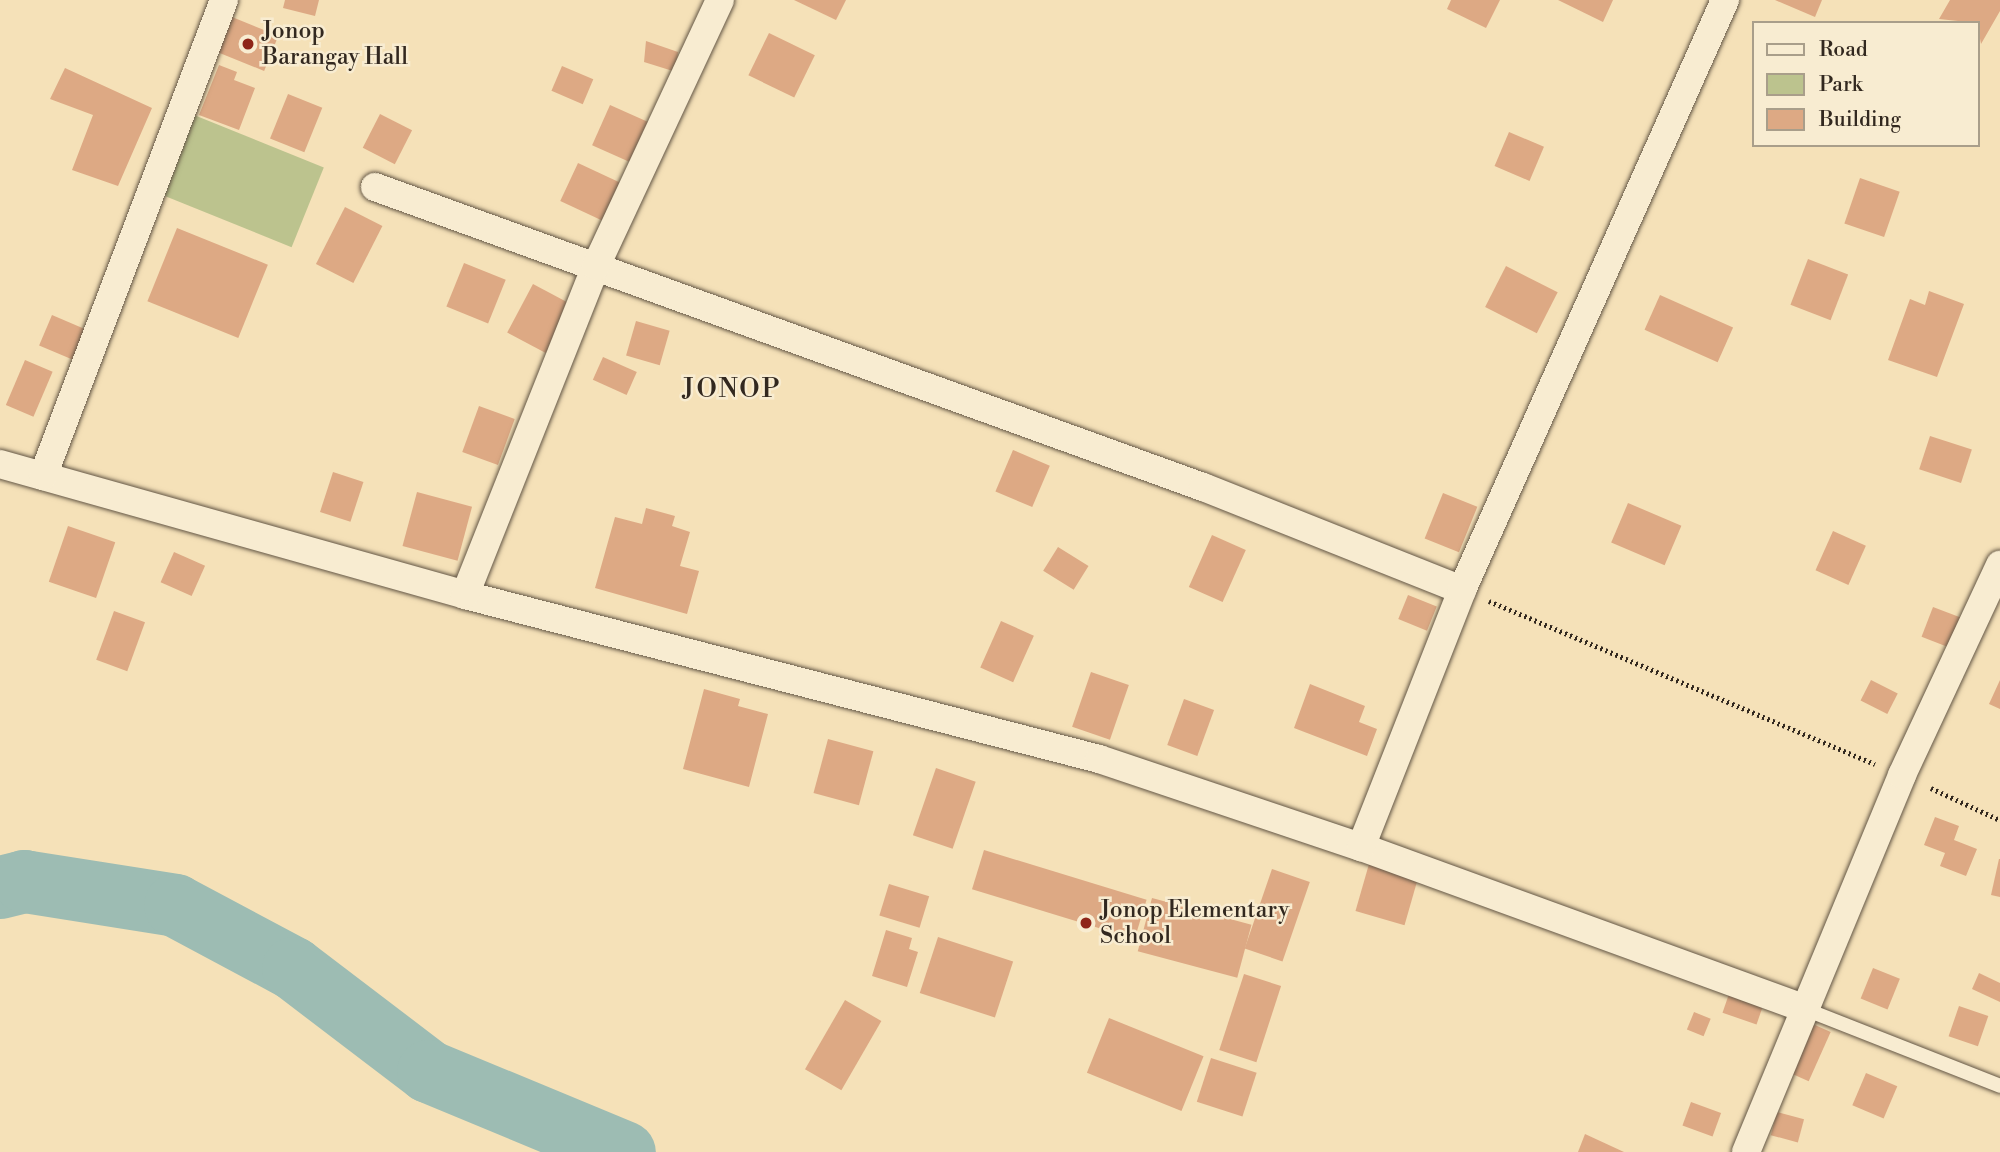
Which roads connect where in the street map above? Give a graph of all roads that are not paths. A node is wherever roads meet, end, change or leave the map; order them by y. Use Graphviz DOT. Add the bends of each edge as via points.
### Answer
graph roads {
  1 [pos="224,0"];
  2 [pos="720,0"];
  3 [pos="1724,0"];
  4 [pos="375,187"];
  5 [pos="596,266"];
  6 [pos="0,464"];
  7 [pos="43,476"];
  8 [pos="2000,565"];
  9 [pos="1462,590"];
  10 [pos="465,595"];
  11 [pos="1361,847"];
  12 [pos="1805,1009"];
  13 [pos="2000,1086"];
  14 [pos="1746,1152"];
  1 -- 7 [label="street"];
  2 -- 5 [label="street"];
  3 -- 9 [label="street"];
  4 -- 5 [label="street"];
  5 -- 9 [label="street" via="1203,488"];
  5 -- 10 [label="street"];
  6 -- 7 [label="street"];
  7 -- 10 [label="street"];
  8 -- 12 [label="street" via="1902,775"];
  9 -- 11 [label="street"];
  10 -- 11 [label="street" via="1098,759"];
  11 -- 12 [label="street"];
  12 -- 13 [label="lane"];
  12 -- 14 [label="street"];
}
